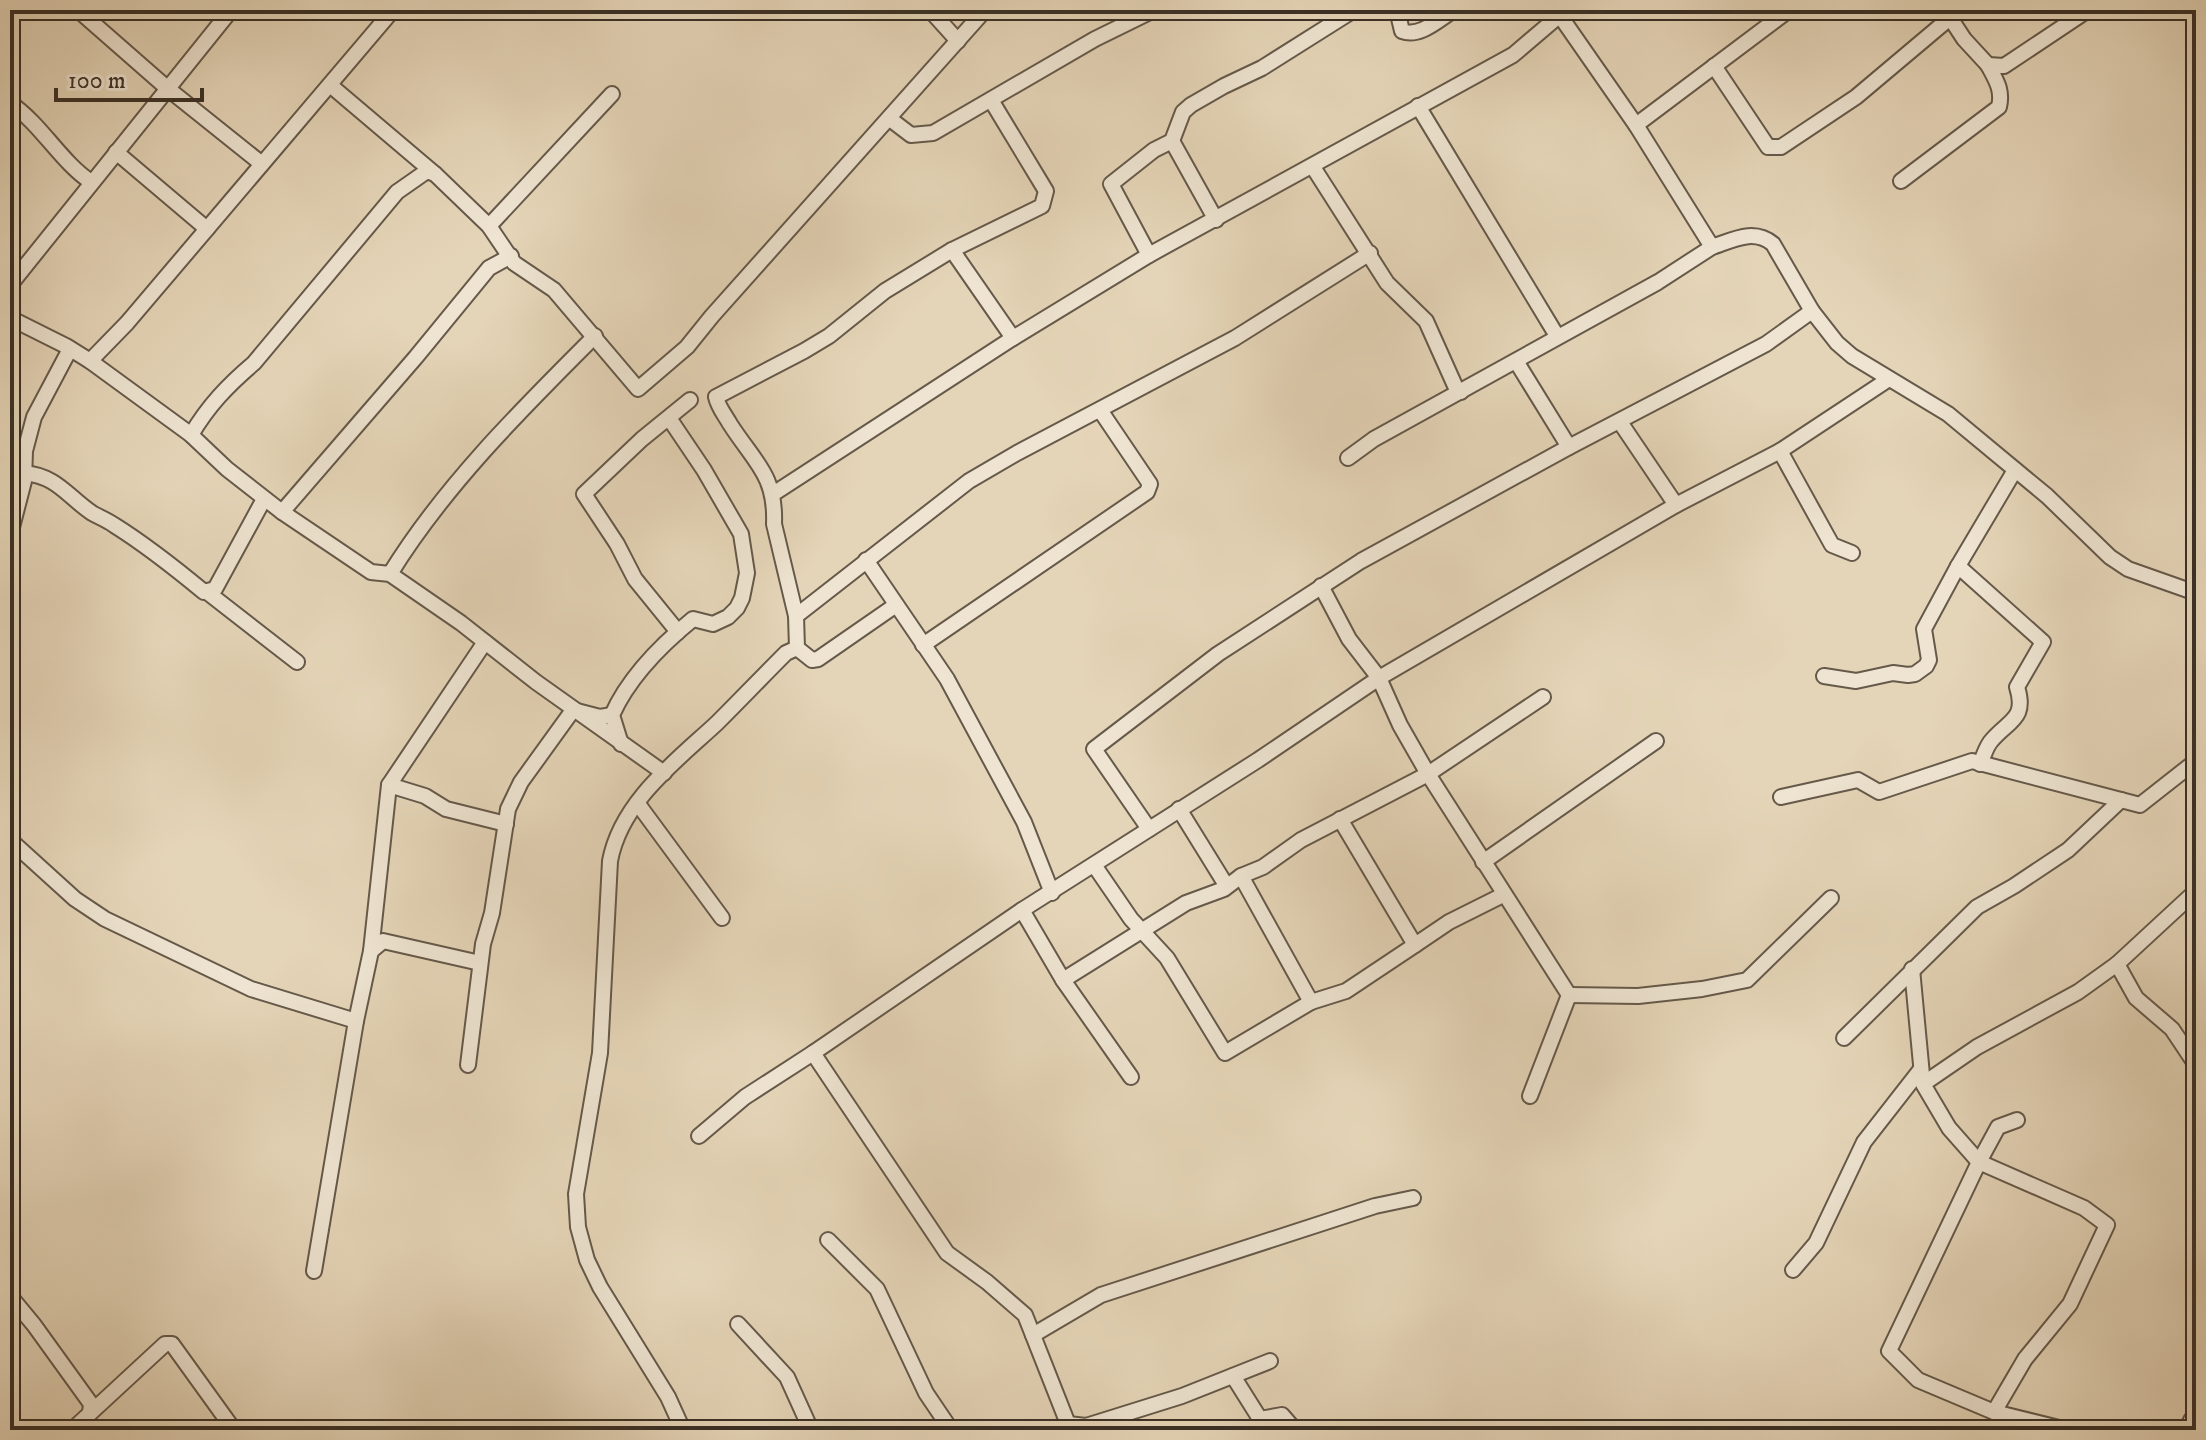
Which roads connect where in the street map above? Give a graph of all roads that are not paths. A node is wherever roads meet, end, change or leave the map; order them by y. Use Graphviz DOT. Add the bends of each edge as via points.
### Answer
graph roads {
  1 [pos="78,10"];
  2 [pos="231,10"];
  3 [pos="393,10"];
  4 [pos="930,10"];
  5 [pos="985,10"];
  6 [pos="1154,10"];
  7 [pos="1354,10"];
  8 [pos="1397,10"];
  9 [pos="1454,10"];
  10 [pos="1789,10"];
  11 [pos="1558,12"];
  12 [pos="2081,13"];
  13 [pos="1948,14"];
  14 [pos="958,41"];
  15 [pos="1988,65"];
  16 [pos="1714,66"];
  17 [pos="330,85"];
  18 [pos="167,88"];
  19 [pos="612,94"];
  20 [pos="991,100"];
  21 [pos="10,103"];
  22 [pos="1418,106"];
  23 [pos="890,119"];
  24 [pos="1636,125"];
  25 [pos="1172,141"];
  26 [pos="116,152"];
  27 [pos="262,164"];
  28 [pos="1313,167"];
  29 [pos="435,174"];
  30 [pos="1901,181"];
  31 [pos="91,182"];
  32 [pos="1216,220"];
  33 [pos="489,226"];
  34 [pos="207,229"];
  35 [pos="1712,247"];
  36 [pos="952,250"];
  37 [pos="1370,253"];
  38 [pos="1149,255"];
  39 [pos="511,256"];
  40 [pos="10,285"];
  41 [pos="1812,311"];
  42 [pos="10,318"];
  43 [pos="595,336"];
  44 [pos="1557,336"];
  45 [pos="1013,338"];
  46 [pos="70,349"];
  47 [pos="90,361"];
  48 [pos="1516,361"];
  49 [pos="1889,379"];
  50 [pos="1461,392"];
  51 [pos="690,400"];
  52 [pos="1100,410"];
  53 [pos="669,418"];
  54 [pos="1620,422"];
  55 [pos="191,435"];
  56 [pos="1569,447"];
  57 [pos="1780,451"];
  58 [pos="1348,458"];
  59 [pos="2015,470"];
  60 [pos="24,473"];
  61 [pos="773,494"];
  62 [pos="264,499"];
  63 [pos="1676,505"];
  64 [pos="282,512"];
  65 [pos="10,535"];
  66 [pos="1852,553"];
  67 [pos="866,560"];
  68 [pos="1958,566"];
  69 [pos="390,574"];
  70 [pos="1321,586"];
  71 [pos="207,592"];
  72 [pos="2196,593"];
  73 [pos="896,605"];
  74 [pos="796,616"];
  75 [pos="678,632"];
  76 [pos="485,642"];
  77 [pos="923,645"];
  78 [pos="797,648"];
  79 [pos="297,662"];
  80 [pos="1824,676"];
  81 [pos="1379,678"];
  82 [pos="1543,697"];
  83 [pos="573,710"];
  84 [pos="612,715"];
  85 [pos="1656,741"];
  86 [pos="622,745"];
  87 [pos="2196,761"];
  88 [pos="1980,764"];
  89 [pos="664,773"];
  90 [pos="1428,774"];
  91 [pos="389,785"];
  92 [pos="1781,797"];
  93 [pos="2121,800"];
  94 [pos="638,804"];
  95 [pos="1179,809"];
  96 [pos="1340,819"];
  97 [pos="506,824"];
  98 [pos="1149,829"];
  99 [pos="10,840"];
  100 [pos="1483,862"];
  101 [pos="1094,865"];
  102 [pos="1241,876"];
  103 [pos="1226,885"];
  104 [pos="2196,891"];
  105 [pos="1052,893"];
  106 [pos="1503,895"];
  107 [pos="1831,898"];
  108 [pos="1022,910"];
  109 [pos="722,918"];
  110 [pos="1144,931"];
  111 [pos="1415,945"];
  112 [pos="371,951"];
  113 [pos="480,963"];
  114 [pos="2117,964"];
  115 [pos="1912,969"];
  116 [pos="1063,980"];
  117 [pos="1569,995"];
  118 [pos="1311,1002"];
  119 [pos="356,1021"];
  120 [pos="1844,1038"];
  121 [pos="813,1053"];
  122 [pos="468,1065"];
  123 [pos="2196,1065"];
  124 [pos="1922,1076"];
  125 [pos="1131,1077"];
  126 [pos="1530,1096"];
  127 [pos="2017,1120"];
  128 [pos="699,1136"];
  129 [pos="1979,1162"];
  130 [pos="1413,1198"];
  131 [pos="828,1240"];
  132 [pos="1793,1270"];
  133 [pos="314,1271"];
  134 [pos="10,1296"];
  135 [pos="738,1324"];
  136 [pos="1033,1335"];
  137 [pos="1270,1361"];
  138 [pos="1233,1376"];
  139 [pos="90,1409"];
  140 [pos="1994,1412"];
  141 [pos="2196,1421"];
  142 [pos="1068,1424"];
  143 [pos="74,1428"];
  144 [pos="234,1430"];
  145 [pos="683,1430"];
  146 [pos="811,1430"];
  147 [pos="951,1430"];
  148 [pos="1051,1430"];
  149 [pos="1295,1430"];
  150 [pos="2066,1430"];
  151 [pos="2187,1430"];
  1 -- 18 [label="street"];
  2 -- 18 [label="street"];
  3 -- 17 [label="street"];
  4 -- 14 [label="street"];
  5 -- 14 [label="street"];
  6 -- 20 [label="street"];
  7 -- 25 [label="street" via="1191,105"];
  8 -- 9 [label="street" via="1402,31 1408,33"];
  10 -- 16 [label="street"];
  11 -- 22 [label="street" via="1513,55"];
  11 -- 24 [label="street"];
  12 -- 15 [label="street" via="2004,66"];
  13 -- 15 [label="street"];
  13 -- 16 [label="street" via="1856,97 1774,149"];
  14 -- 23 [label="street"];
  15 -- 30 [label="street" via="2002,96 1999,107"];
  16 -- 24 [label="street"];
  17 -- 27 [label="street"];
  17 -- 29 [label="street"];
  18 -- 26 [label="street"];
  18 -- 27 [label="street"];
  19 -- 33 [label="street"];
  20 -- 23 [label="street" via="933,133 911,135"];
  20 -- 36 [label="street" via="1046,191 1039,208"];
  21 -- 31 [label="street"];
  22 -- 28 [label="street"];
  22 -- 44 [label="street"];
  23 -- 43 [label="street" via="687,347 638,389"];
  24 -- 35 [label="street"];
  25 -- 32 [label="street"];
  25 -- 38 [label="street" via="1111,184"];
  26 -- 31 [label="street"];
  26 -- 34 [label="street"];
  27 -- 34 [label="street"];
  28 -- 32 [label="street"];
  28 -- 37 [label="street"];
  29 -- 33 [label="street"];
  29 -- 55 [label="street" via="420,174 397,192 254,363 226,387"];
  31 -- 40 [label="street"];
  32 -- 38 [label="street"];
  33 -- 39 [label="street"];
  34 -- 47 [label="street"];
  35 -- 41 [label="street" via="1748,235 1767,239"];
  35 -- 44 [label="street"];
  36 -- 45 [label="street"];
  36 -- 61 [label="street" via="885,291 829,336 716,397 768,476"];
  37 -- 50 [label="street" via="1387,283 1426,321"];
  37 -- 52 [label="street" via="1283,310"];
  38 -- 45 [label="street"];
  39 -- 43 [label="street" via="554,290"];
  39 -- 64 [label="street" via="489,268"];
  41 -- 49 [label="street" via="1837,343"];
  41 -- 54 [label="street" via="1766,344"];
  42 -- 46 [label="street"];
  43 -- 69 [label="street" via="508,422 412,539"];
  44 -- 48 [label="street"];
  45 -- 61 [label="street"];
  46 -- 47 [label="street"];
  46 -- 60 [label="street" via="34,417"];
  47 -- 55 [label="street"];
  48 -- 50 [label="street"];
  48 -- 56 [label="street"];
  49 -- 57 [label="street"];
  49 -- 59 [label="street" via="1948,414"];
  50 -- 58 [label="street"];
  51 -- 53 [label="street"];
  52 -- 67 [label="street" via="969,481"];
  52 -- 77 [label="street" via="1150,484 1147,492"];
  53 -- 75 [label="street" via="584,494 635,579"];
  53 -- 75 [label="street" via="741,534 747,573 742,598 728,617 713,624 693,619"];
  54 -- 56 [label="street"];
  54 -- 63 [label="street"];
  55 -- 62 [label="street"];
  56 -- 70 [label="street"];
  57 -- 63 [label="street"];
  57 -- 66 [label="street" via="1832,545"];
  59 -- 68 [label="street"];
  59 -- 72 [label="street" via="2110,557 2128,569"];
  60 -- 65 [label="street"];
  60 -- 71 [label="street" via="42,475"];
  61 -- 74 [label="street" via="774,524"];
  62 -- 64 [label="street"];
  62 -- 71 [label="street" via="215,589"];
  63 -- 81 [label="street"];
  64 -- 69 [label="street" via="371,572"];
  67 -- 73 [label="street"];
  67 -- 74 [label="street"];
  68 -- 80 [label="street" via="1924,629 1929,660 1920,671 1856,681"];
  68 -- 88 [label="street" via="2043,642 2017,687 2021,699 2016,719 1990,742"];
  69 -- 76 [label="street"];
  70 -- 81 [label="street" via="1349,639"];
  70 -- 98 [label="street" via="1218,654 1094,749"];
  71 -- 79 [label="street"];
  73 -- 77 [label="street"];
  73 -- 78 [label="street" via="818,659"];
  74 -- 78 [label="street"];
  75 -- 84 [label="street" via="644,665"];
  76 -- 83 [label="street"];
  76 -- 91 [label="street"];
  77 -- 105 [label="street" via="1024,822"];
  78 -- 89 [label="street"];
  81 -- 90 [label="street"];
  81 -- 95 [label="street"];
  82 -- 90 [label="street"];
  83 -- 84 [label="street"];
  83 -- 86 [label="street"];
  83 -- 97 [label="street" via="521,782"];
  84 -- 86 [label="street"];
  85 -- 100 [label="street"];
  86 -- 89 [label="street"];
  87 -- 93 [label="street" via="2140,805"];
  88 -- 92 [label="street" via="1972,761 1879,792 1858,780"];
  88 -- 93 [label="street"];
  89 -- 94 [label="street"];
  90 -- 96 [label="street"];
  90 -- 100 [label="street"];
  91 -- 97 [label="street" via="446,809"];
  91 -- 112 [label="street"];
  93 -- 115 [label="street" via="2068,850 1977,907"];
  94 -- 109 [label="street"];
  94 -- 145 [label="street" via="624,821 610,861 600,1053 576,1194 578,1227 600,1287"];
  95 -- 98 [label="street"];
  95 -- 103 [label="street"];
  96 -- 102 [label="street"];
  96 -- 111 [label="street"];
  97 -- 113 [label="street"];
  98 -- 101 [label="street"];
  99 -- 119 [label="street" via="105,919 251,989"];
  100 -- 106 [label="street"];
  101 -- 105 [label="street"];
  101 -- 110 [label="street"];
  102 -- 103 [label="street"];
  102 -- 118 [label="street"];
  103 -- 110 [label="street"];
  104 -- 114 [label="street"];
  105 -- 108 [label="street"];
  106 -- 111 [label="street"];
  106 -- 117 [label="street"];
  107 -- 117 [label="street" via="1747,980 1638,996"];
  108 -- 116 [label="street"];
  108 -- 121 [label="street"];
  110 -- 116 [label="street"];
  110 -- 118 [label="street" via="1167,958 1225,1053"];
  111 -- 118 [label="street" via="1346,991"];
  112 -- 113 [label="street" via="383,941"];
  112 -- 119 [label="street"];
  113 -- 122 [label="street"];
  114 -- 123 [label="street" via="2136,998 2172,1029"];
  114 -- 124 [label="street" via="2078,992"];
  115 -- 120 [label="street"];
  115 -- 124 [label="street"];
  116 -- 125 [label="street"];
  117 -- 126 [label="street"];
  119 -- 133 [label="street"];
  121 -- 128 [label="street" via="745,1097"];
  121 -- 136 [label="street" via="947,1253 1025,1315"];
  124 -- 129 [label="street" via="1949,1128"];
  124 -- 132 [label="street" via="1864,1142 1816,1243"];
  127 -- 129 [label="street" via="1998,1127"];
  129 -- 140 [label="street" via="1889,1351 1918,1380"];
  129 -- 140 [label="street" via="2084,1208 2107,1225 2070,1304 2025,1359"];
  130 -- 136 [label="street" via="1101,1295"];
  131 -- 147 [label="street" via="877,1289 926,1393"];
  134 -- 139 [label="street"];
  135 -- 146 [label="street" via="787,1377"];
  136 -- 142 [label="street"];
  137 -- 138 [label="street"];
  138 -- 142 [label="street" via="1086,1426"];
  138 -- 149 [label="street" via="1260,1419 1282,1415"];
  139 -- 143 [label="street"];
  139 -- 144 [label="street" via="160,1347 172,1344"];
  140 -- 150 [label="street"];
  141 -- 151 [label="street" via="2191,1420"];
  142 -- 148 [label="street"];
}
